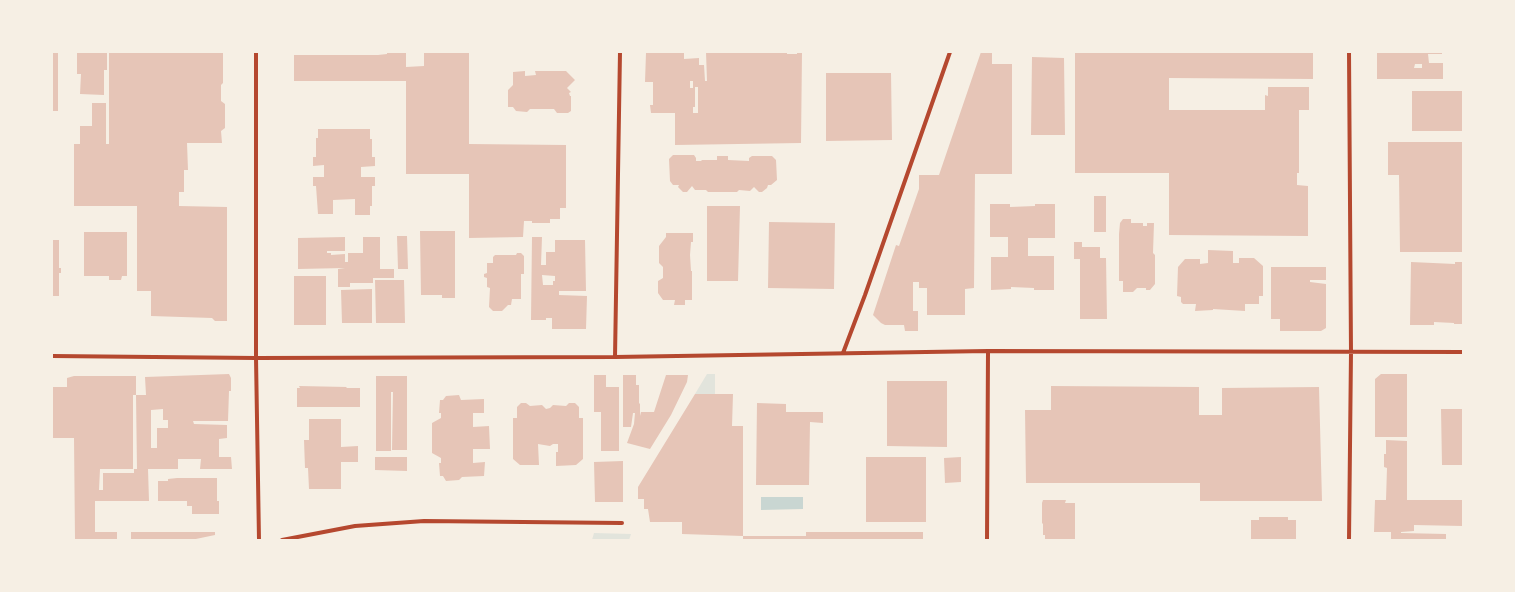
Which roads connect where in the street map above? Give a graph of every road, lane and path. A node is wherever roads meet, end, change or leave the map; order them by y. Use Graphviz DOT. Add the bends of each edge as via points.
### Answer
graph roads {
  1 [pos="256,52"];
  2 [pos="620,52"];
  3 [pos="950,52"];
  4 [pos="1349,52"];
  5 [pos="988,351"];
  6 [pos="1351,352"];
  7 [pos="1463,352"];
  8 [pos="843,353"];
  9 [pos="52,356"];
  10 [pos="615,357"];
  11 [pos="256,358"];
  12 [pos="622,523"];
  13 [pos="259,540"];
  14 [pos="284,540"];
  15 [pos="987,540"];
  16 [pos="1349,540"];
  1 -- 11 [label="street"];
  2 -- 10 [label="street"];
  3 -- 8 [label="street"];
  4 -- 6 [label="street"];
  5 -- 6 [label="street"];
  5 -- 8 [label="street"];
  5 -- 15 [label="street"];
  6 -- 7 [label="street"];
  6 -- 16 [label="street"];
  8 -- 10 [label="street"];
  9 -- 11 [label="street"];
  10 -- 11 [label="street"];
  11 -- 13 [label="street"];
  12 -- 14 [label="street" via="424,521 355,526"];
}
